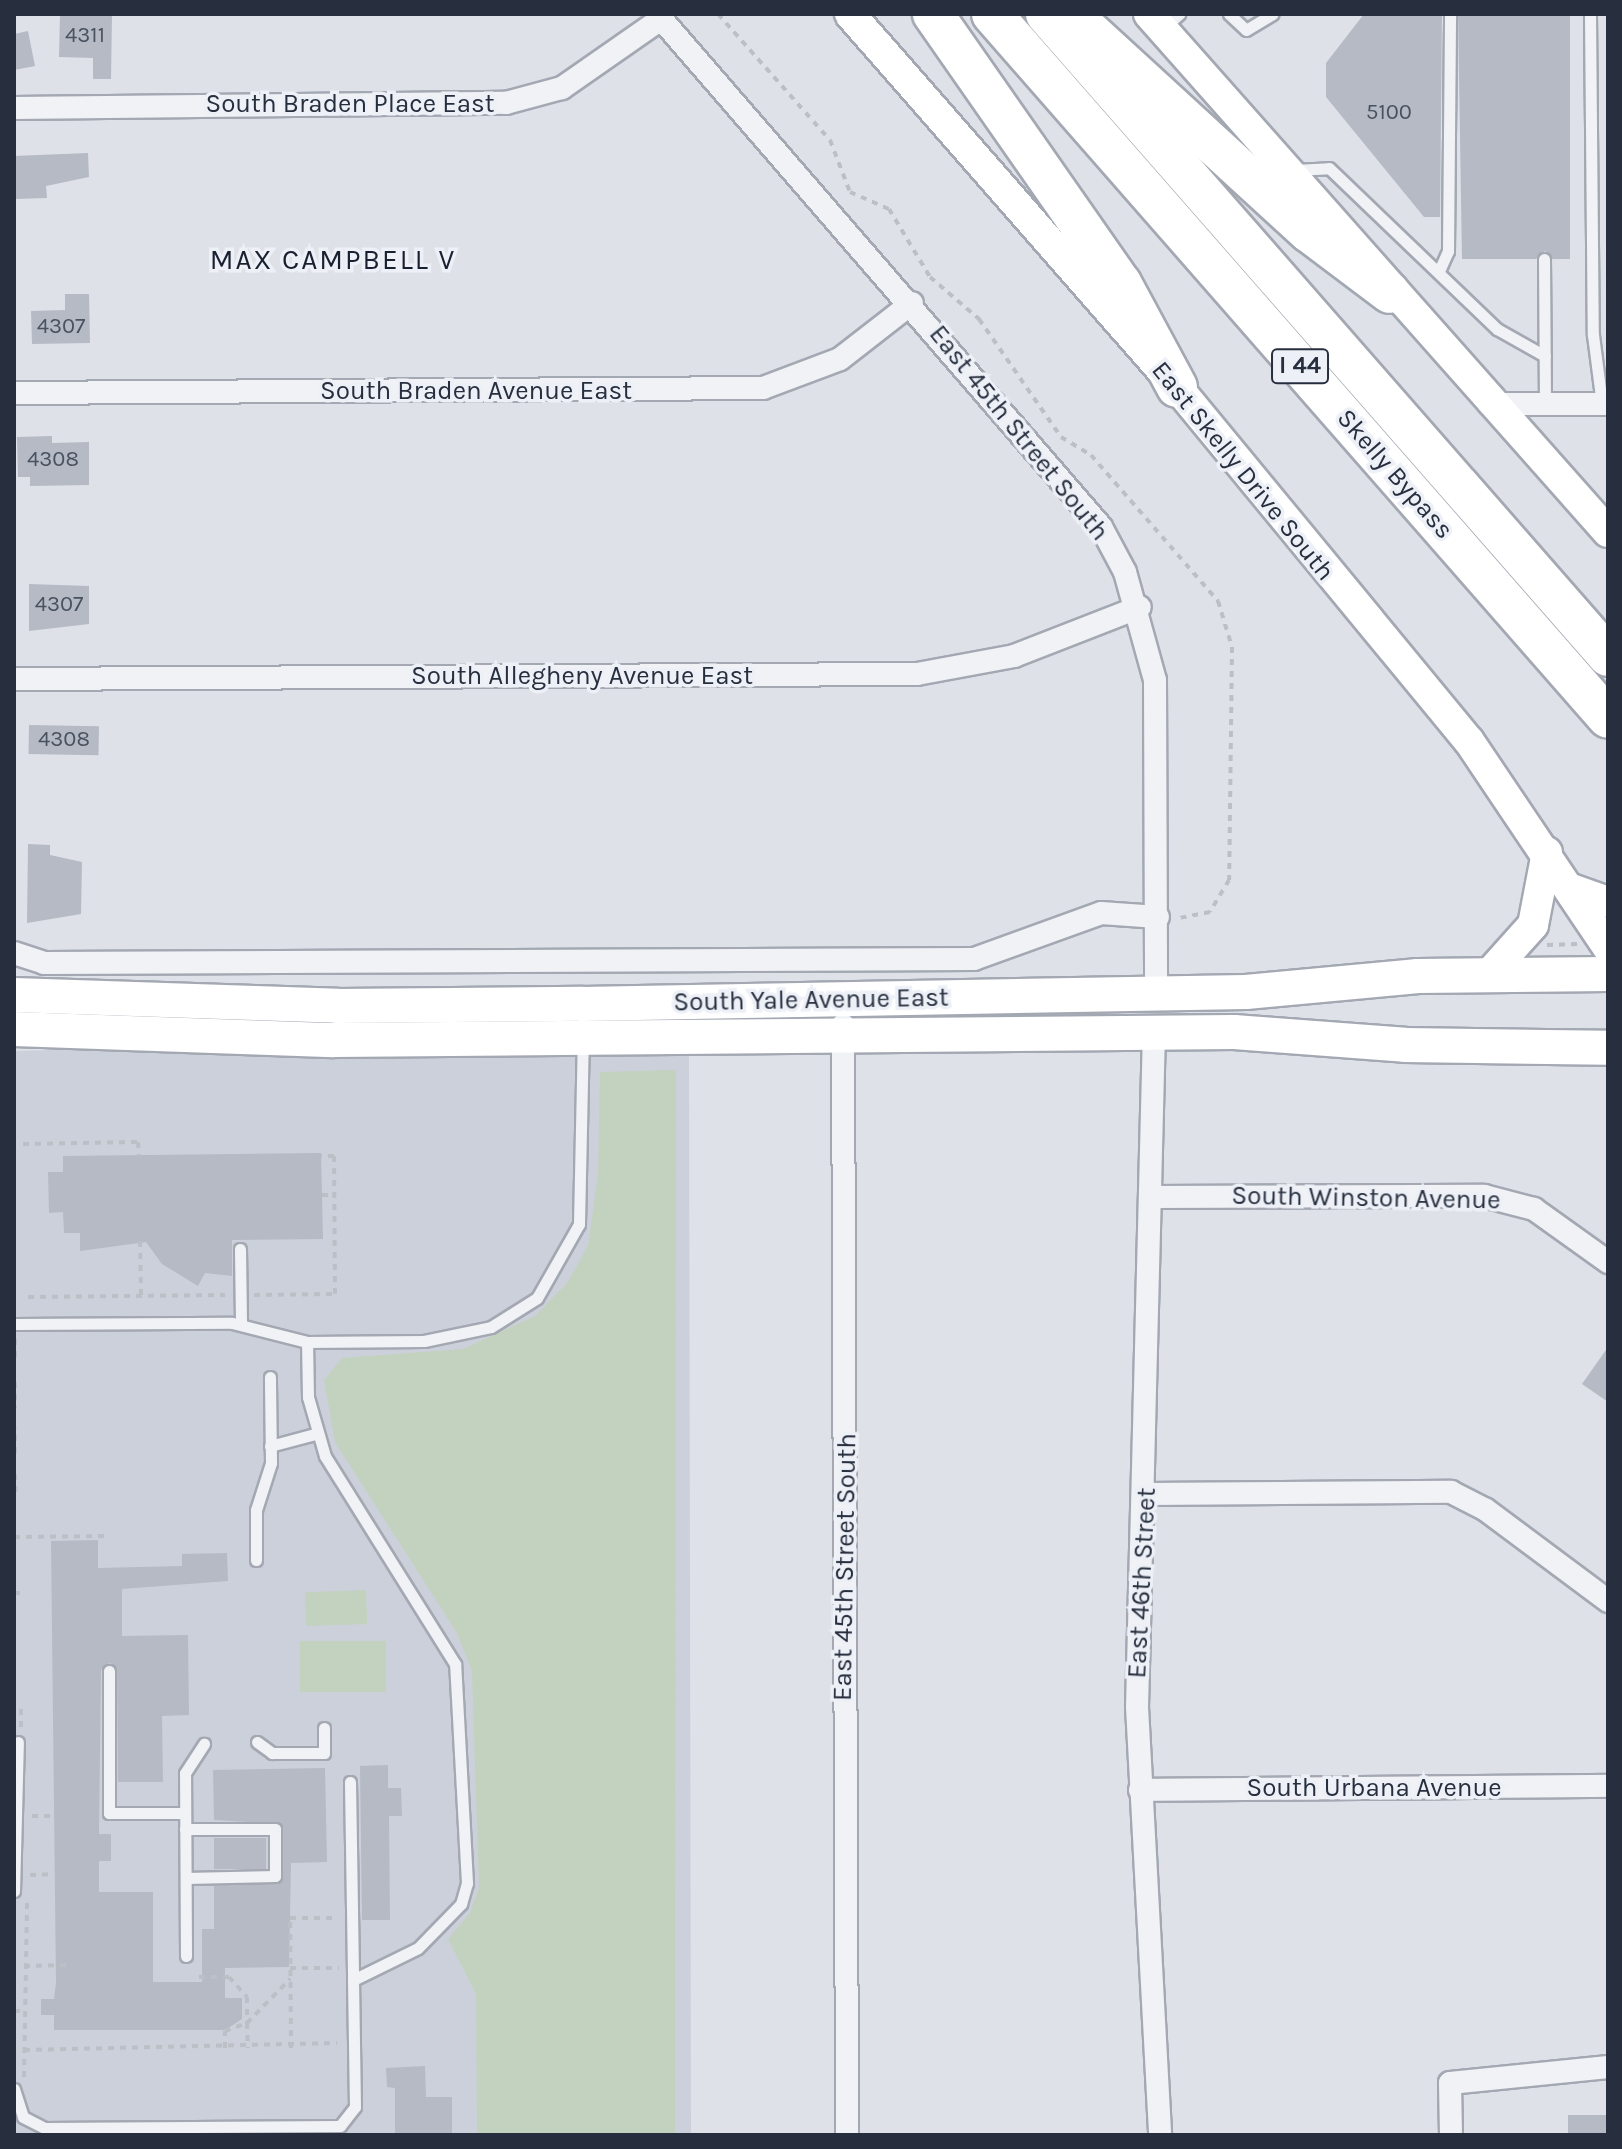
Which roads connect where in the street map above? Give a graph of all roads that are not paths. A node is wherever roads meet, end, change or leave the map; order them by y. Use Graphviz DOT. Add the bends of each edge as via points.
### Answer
graph roads {
  1 [pos="850,14"];
  2 [pos="933,14"];
  3 [pos="992,14"];
  4 [pos="1046,14"];
  5 [pos="1069,14"];
  6 [pos="1229,14"];
  7 [pos="1273,14"];
  8 [pos="1450,14"];
  9 [pos="1590,14"];
  10 [pos="659,16"];
  11 [pos="1163,19"];
  12 [pos="14,108"];
  13 [pos="1284,170"];
  14 [pos="1544,259"];
  15 [pos="1439,271"];
  16 [pos="1390,293"];
  17 [pos="912,303"];
  18 [pos="1545,356"];
  19 [pos="1602,365"];
  20 [pos="1177,387"];
  21 [pos="14,393"];
  22 [pos="1489,404"];
  23 [pos="1545,404"];
  24 [pos="1605,404"];
  25 [pos="1608,532"];
  26 [pos="1140,607"];
  27 [pos="1608,656"];
  28 [pos="14,679"];
  29 [pos="1608,718"];
  30 [pos="1547,852"];
  31 [pos="1569,888"];
  32 [pos="1608,902"];
  33 [pos="1158,917"];
  34 [pos="1596,945"];
  35 [pos="14,953"];
  36 [pos="1489,974"];
  37 [pos="1608,974"];
  38 [pos="1156,994"];
  39 [pos="14,995"];
  40 [pos="843,998"];
  41 [pos="582,1004"];
  42 [pos="14,1029"];
  43 [pos="1154,1031"];
  44 [pos="844,1035"];
  45 [pos="583,1039"];
  46 [pos="1608,1048"];
  47 [pos="1154,1197"];
  48 [pos="240,1249"];
  49 [pos="1608,1262"];
  50 [pos="14,1324"];
  51 [pos="241,1324"];
  52 [pos="307,1342"];
  53 [pos="270,1377"];
  54 [pos="315,1434"];
  55 [pos="270,1446"];
  56 [pos="1146,1494"];
  57 [pos="256,1560"];
  58 [pos="1608,1601"];
  59 [pos="109,1671"];
  60 [pos="324,1728"];
  61 [pos="18,1742"];
  62 [pos="257,1742"];
  63 [pos="204,1744"];
  64 [pos="350,1782"];
  65 [pos="1608,1786"];
  66 [pos="1140,1790"];
  67 [pos="185,1813"];
  68 [pos="185,1829"];
  69 [pos="186,1878"];
  70 [pos="14,1891"];
  71 [pos="186,1956"];
  72 [pos="353,1980"];
  73 [pos="1608,2067"];
  74 [pos="14,2089"];
  75 [pos="847,2135"];
  76 [pos="1160,2135"];
  77 [pos="1451,2135"];
  1 -- 20 [label="main road, East Skelly Drive South"];
  2 -- 20 [label="highway" via="1121,283"];
  3 -- 29 [label="highway, Skelly Bypass / I 44"];
  4 -- 27 [label="highway, Skelly Bypass / I 44"];
  5 -- 16 [label="highway" via="1309,232"];
  6 -- 7 [label="lane" via="1246,30"];
  8 -- 15 [label="lane" via="1448,251"];
  9 -- 19 [label="lane"];
  10 -- 12 [label="street, South Braden Place East" via="562,88 506,103"];
  10 -- 17 [label="street, East 45th Street South"];
  11 -- 13 [label="main road"];
  13 -- 15 [label="lane" via="1329,168"];
  13 -- 16 [label="main road"];
  14 -- 18 [label="lane"];
  15 -- 18 [label="lane" via="1497,329"];
  16 -- 22 [label="main road"];
  17 -- 21 [label="street, South Braden Avenue East" via="840,359 763,388"];
  17 -- 26 [label="street, East 45th Street South" via="1101,527"];
  18 -- 23 [label="lane"];
  19 -- 24 [label="lane"];
  20 -- 30 [label="main road, East Skelly Drive South" via="1487,763"];
  22 -- 23 [label="street"];
  22 -- 25 [label="main road"];
  23 -- 24 [label="street"];
  26 -- 28 [label="street, South Allegheny Avenue East" via="1014,656 917,674"];
  26 -- 33 [label="street, East 45th Street South" via="1155,680"];
  30 -- 31 [label="main road, East Skelly Drive South"];
  30 -- 36 [label="main road" via="1533,925"];
  31 -- 32 [label="main road"];
  31 -- 34 [label="main road, East Skelly Drive South"];
  33 -- 35 [label="street, South Yale Avenue East" via="1101,913 974,959 44,963"];
  33 -- 38 [label="street, East 45th Street South"];
  36 -- 37 [label="main road, South Yale Avenue East"];
  36 -- 38 [label="main road, South Yale Avenue East"];
  38 -- 40 [label="main road, South Yale Avenue East"];
  38 -- 43 [label="main road"];
  39 -- 41 [label="main road, South Yale Avenue East" via="338,1006"];
  40 -- 41 [label="main road, South Yale Avenue East"];
  40 -- 44 [label="street, East 45th Street South"];
  41 -- 45 [label="main road"];
  42 -- 45 [label="main road, South Yale Avenue East"];
  43 -- 44 [label="main road, South Yale Avenue East"];
  43 -- 46 [label="main road, South Yale Avenue East"];
  43 -- 47 [label="street, East 46th Street"];
  44 -- 45 [label="main road, South Yale Avenue East"];
  44 -- 75 [label="street, East 45th Street South"];
  45 -- 52 [label="lane" via="579,1224 537,1298 459,1337"];
  47 -- 49 [label="street, South Winston Avenue" via="1484,1196 1534,1209"];
  47 -- 56 [label="street, East 46th Street"];
  48 -- 51 [label="lane"];
  50 -- 51 [label="lane"];
  51 -- 52 [label="lane"];
  52 -- 54 [label="lane"];
  53 -- 55 [label="lane"];
  54 -- 55 [label="lane"];
  54 -- 72 [label="lane" via="449,1647 458,1680 467,1883 461,1904 418,1948"];
  55 -- 57 [label="lane" via="256,1510"];
  56 -- 58 [label="street" via="1451,1492"];
  56 -- 66 [label="street, East 46th Street" via="1137,1613"];
  59 -- 67 [label="lane" via="109,1813"];
  60 -- 62 [label="lane" via="324,1753 272,1753"];
  61 -- 70 [label="lane"];
  63 -- 67 [label="lane" via="185,1773"];
  64 -- 72 [label="lane"];
  65 -- 66 [label="street, South Urbana Avenue"];
  66 -- 76 [label="street, East 46th Street"];
  67 -- 68 [label="lane"];
  68 -- 69 [label="lane"];
  68 -- 69 [label="lane" via="275,1829 275,1876"];
  69 -- 71 [label="lane"];
  72 -- 74 [label="lane" via="355,2107 340,2126 45,2128 23,2117"];
  73 -- 77 [label="street" via="1450,2083"];
}
